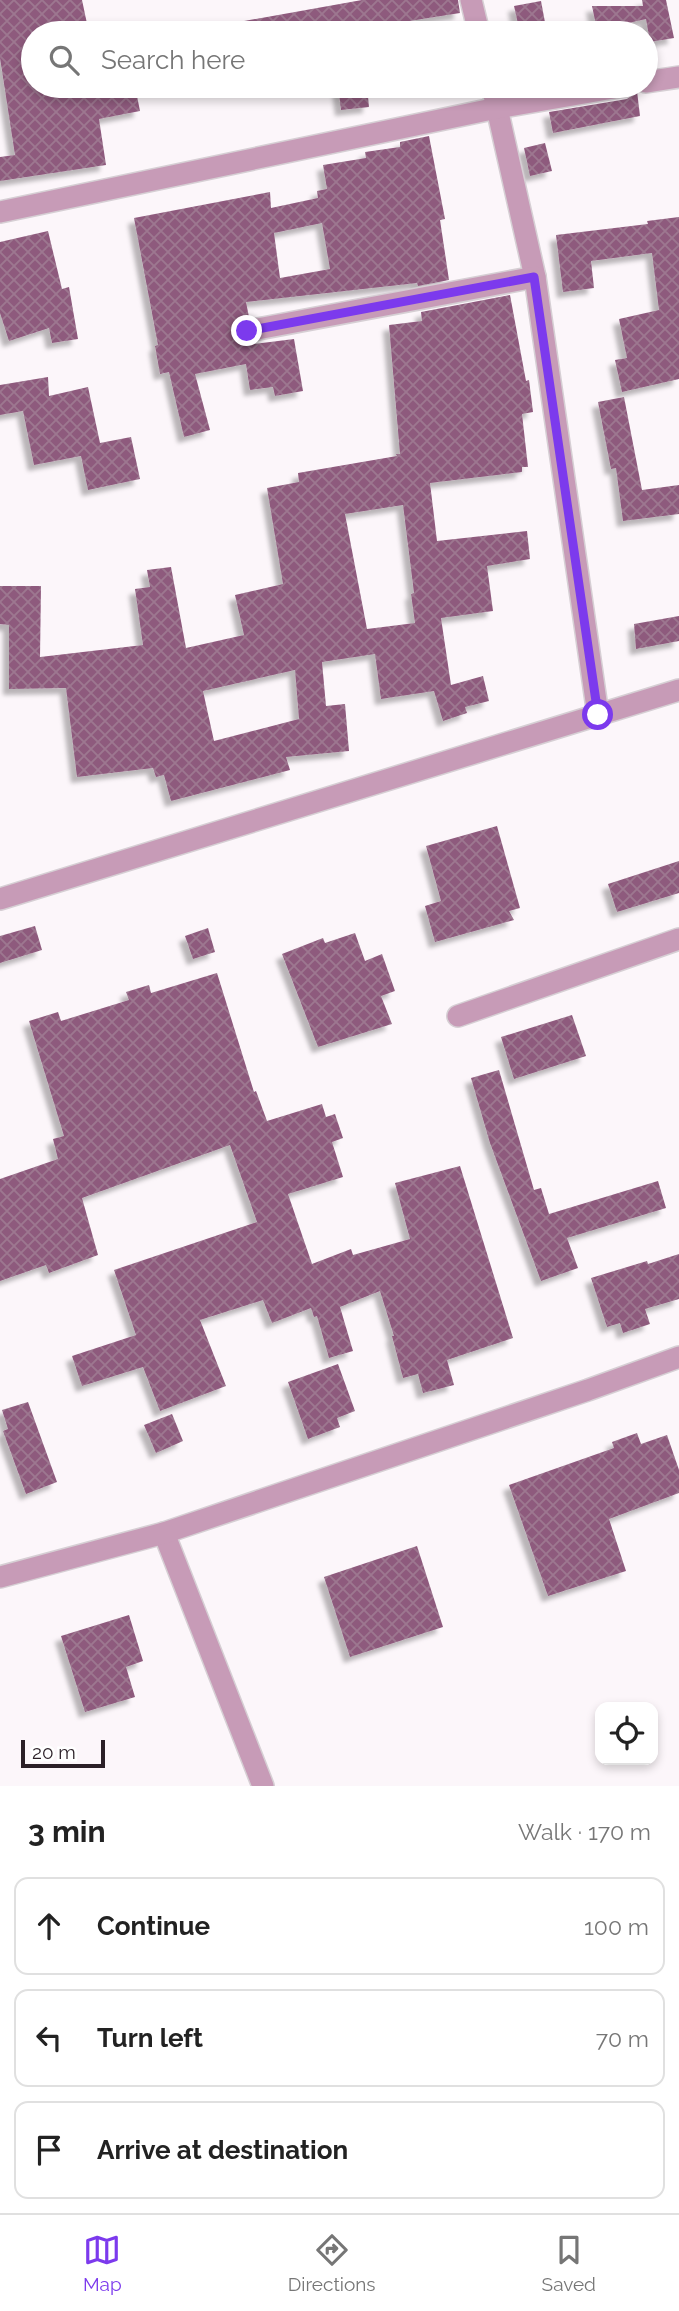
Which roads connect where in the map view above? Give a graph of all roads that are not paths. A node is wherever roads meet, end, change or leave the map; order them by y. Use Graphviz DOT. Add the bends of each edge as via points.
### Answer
graph roads {
  1 [pos="471,0"];
  2 [pos="476,21"];
  3 [pos="679,77"];
  4 [pos="658,80"];
  5 [pos="495,98"];
  6 [pos="552,98"];
  7 [pos="497,107"];
  8 [pos="0,212"];
  9 [pos="534,277"];
  10 [pos="247,331"];
  11 [pos="679,690"];
  12 [pos="598,715"];
  13 [pos="0,899"];
  14 [pos="679,939"];
  15 [pos="458,1017"];
  16 [pos="679,1357"];
  17 [pos="164,1532"];
  18 [pos="0,1577"];
  19 [pos="263,1786"];
  1 -- 2 [label="street"];
  3 -- 4 [label="street"];
  5 -- 7 [label="street"];
  6 -- 7 [label="street"];
  7 -- 8 [label="street"];
  7 -- 9 [label="street"];
  9 -- 10 [label="street"];
  9 -- 12 [label="street"];
  11 -- 12 [label="street"];
  12 -- 13 [label="street"];
  14 -- 15 [label="street"];
  16 -- 17 [label="street"];
  17 -- 18 [label="street"];
  17 -- 19 [label="street"];
}
